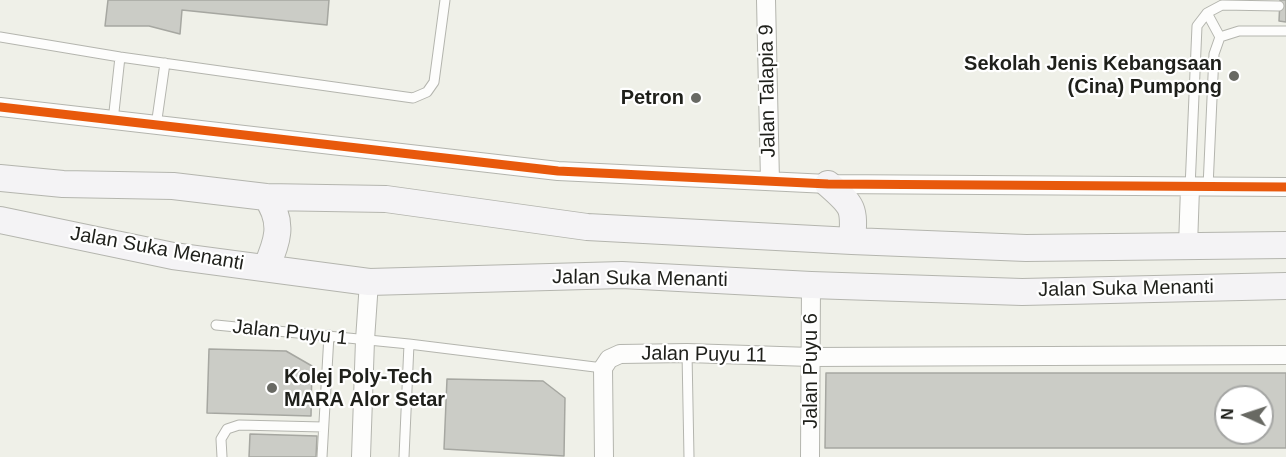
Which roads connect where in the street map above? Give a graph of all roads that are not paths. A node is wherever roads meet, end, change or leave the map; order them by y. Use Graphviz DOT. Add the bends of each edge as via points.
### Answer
graph roads {
  1 [pos="445,0"];
  2 [pos="766,0"];
  3 [pos="1280,6"];
  4 [pos="1207,13"];
  5 [pos="1286,31"];
  6 [pos="0,37"];
  7 [pos="1220,37"];
  8 [pos="120,57"];
  9 [pos="165,63"];
  10 [pos="0,107"];
  11 [pos="113,121"];
  12 [pos="156,126"];
  13 [pos="0,178"];
  14 [pos="770,181"];
  15 [pos="828,184"];
  16 [pos="1208,187"];
  17 [pos="1286,187"];
  18 [pos="1190,188"];
  19 [pos="266,197"];
  20 [pos="0,220"];
  21 [pos="852,241"];
  22 [pos="1286,245"];
  23 [pos="1188,246"];
  24 [pos="266,268"];
  25 [pos="369,282"];
  26 [pos="811,285"];
  27 [pos="1286,286"];
  28 [pos="216,326"];
  29 [pos="329,335"];
  30 [pos="365,340"];
  31 [pos="410,344"];
  32 [pos="687,353"];
  33 [pos="1286,356"];
  34 [pos="811,357"];
  35 [pos="603,368"];
  36 [pos="323,427"];
  37 [pos="222,457"];
  38 [pos="322,457"];
  39 [pos="361,457"];
  40 [pos="404,457"];
  41 [pos="603,457"];
  42 [pos="689,457"];
  43 [pos="810,457"];
  1 -- 9 [label="lane" via="434,82 427,92 413,98"];
  2 -- 14 [label="street, Jalan Talapia 9"];
  3 -- 4 [label="lane" via="1222,5"];
  4 -- 7 [label="lane"];
  4 -- 18 [label="lane" via="1197,26"];
  5 -- 7 [label="lane" via="1239,31"];
  6 -- 8 [label="lane"];
  7 -- 16 [label="lane" via="1214,54"];
  8 -- 9 [label="lane"];
  8 -- 11 [label="lane"];
  9 -- 12 [label="lane"];
  10 -- 11 [label="street"];
  11 -- 12 [label="street"];
  12 -- 14 [label="street" via="558,171"];
  13 -- 19 [label="main road" via="63,184 173,186"];
  14 -- 15 [label="street"];
  15 -- 18 [label="street"];
  15 -- 21 [label="main road" via="849,202 854,216"];
  16 -- 17 [label="street"];
  16 -- 18 [label="street"];
  18 -- 23 [label="street"];
  19 -- 21 [label="main road" via="386,199 587,227"];
  19 -- 24 [label="main road" via="276,215 278,234"];
  20 -- 24 [label="main road, Jalan Suka Menanti" via="173,256"];
  21 -- 23 [label="main road" via="1026,248"];
  22 -- 23 [label="main road"];
  24 -- 25 [label="main road, Jalan Suka Menanti"];
  25 -- 26 [label="main road, Jalan Suka Menanti" via="622,275"];
  25 -- 30 [label="street"];
  26 -- 27 [label="main road, Jalan Suka Menanti" via="1022,292"];
  26 -- 34 [label="street, Jalan Puyu 6"];
  28 -- 29 [label="lane, Jalan Puyu 1"];
  29 -- 30 [label="lane, Jalan Puyu 1"];
  29 -- 36 [label="lane"];
  30 -- 31 [label="lane, Jalan Puyu 1"];
  30 -- 39 [label="street"];
  31 -- 35 [label="lane, Jalan Puyu 1"];
  31 -- 40 [label="lane"];
  32 -- 34 [label="street, Jalan Puyu 11"];
  32 -- 35 [label="street, Jalan Puyu 11" via="620,354 609,358"];
  32 -- 42 [label="lane"];
  33 -- 34 [label="street, Jalan Puyu 11"];
  34 -- 43 [label="street, Jalan Puyu 6"];
  35 -- 41 [label="street"];
  36 -- 37 [label="lane" via="239,425 227,429 221,439"];
  36 -- 38 [label="lane"];
}
